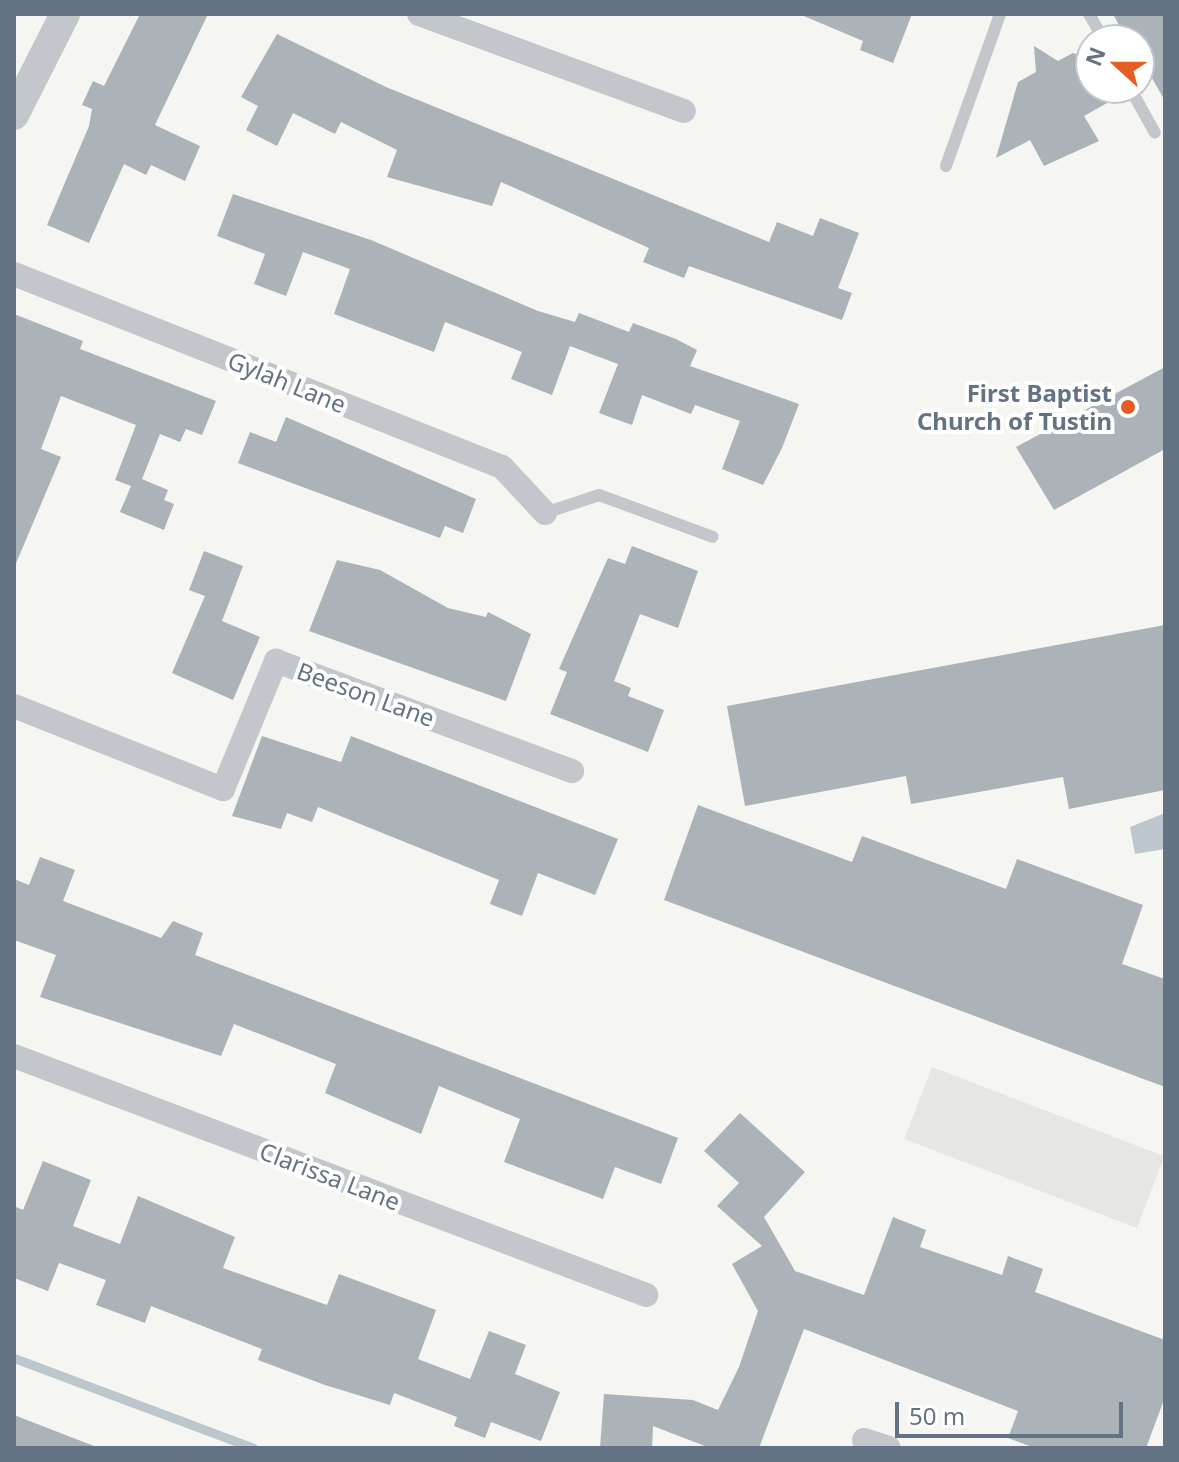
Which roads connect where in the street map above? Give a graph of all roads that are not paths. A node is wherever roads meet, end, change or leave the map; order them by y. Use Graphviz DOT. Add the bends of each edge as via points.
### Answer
graph roads {
  1 [pos="65,14"];
  2 [pos="419,14"];
  3 [pos="1000,14"];
  4 [pos="1139,104"];
  5 [pos="684,111"];
  6 [pos="14,115"];
  7 [pos="1155,133"];
  8 [pos="946,166"];
  9 [pos="14,274"];
  10 [pos="545,513"];
  11 [pos="713,537"];
  12 [pos="14,706"];
  13 [pos="572,771"];
  14 [pos="14,1056"];
  15 [pos="646,1295"];
  16 [pos="864,1440"];
  17 [pos="889,1448"];
  1 -- 6 [label="street"];
  2 -- 5 [label="street"];
  3 -- 8 [label="lane"];
  4 -- 7 [label="lane"];
  9 -- 10 [label="street, Gylah Lane" via="502,467"];
  10 -- 11 [label="lane" via="599,495"];
  12 -- 13 [label="street, Beeson Lane" via="223,789 276,661"];
  14 -- 15 [label="street, Clarissa Lane"];
  16 -- 17 [label="street"];
}
